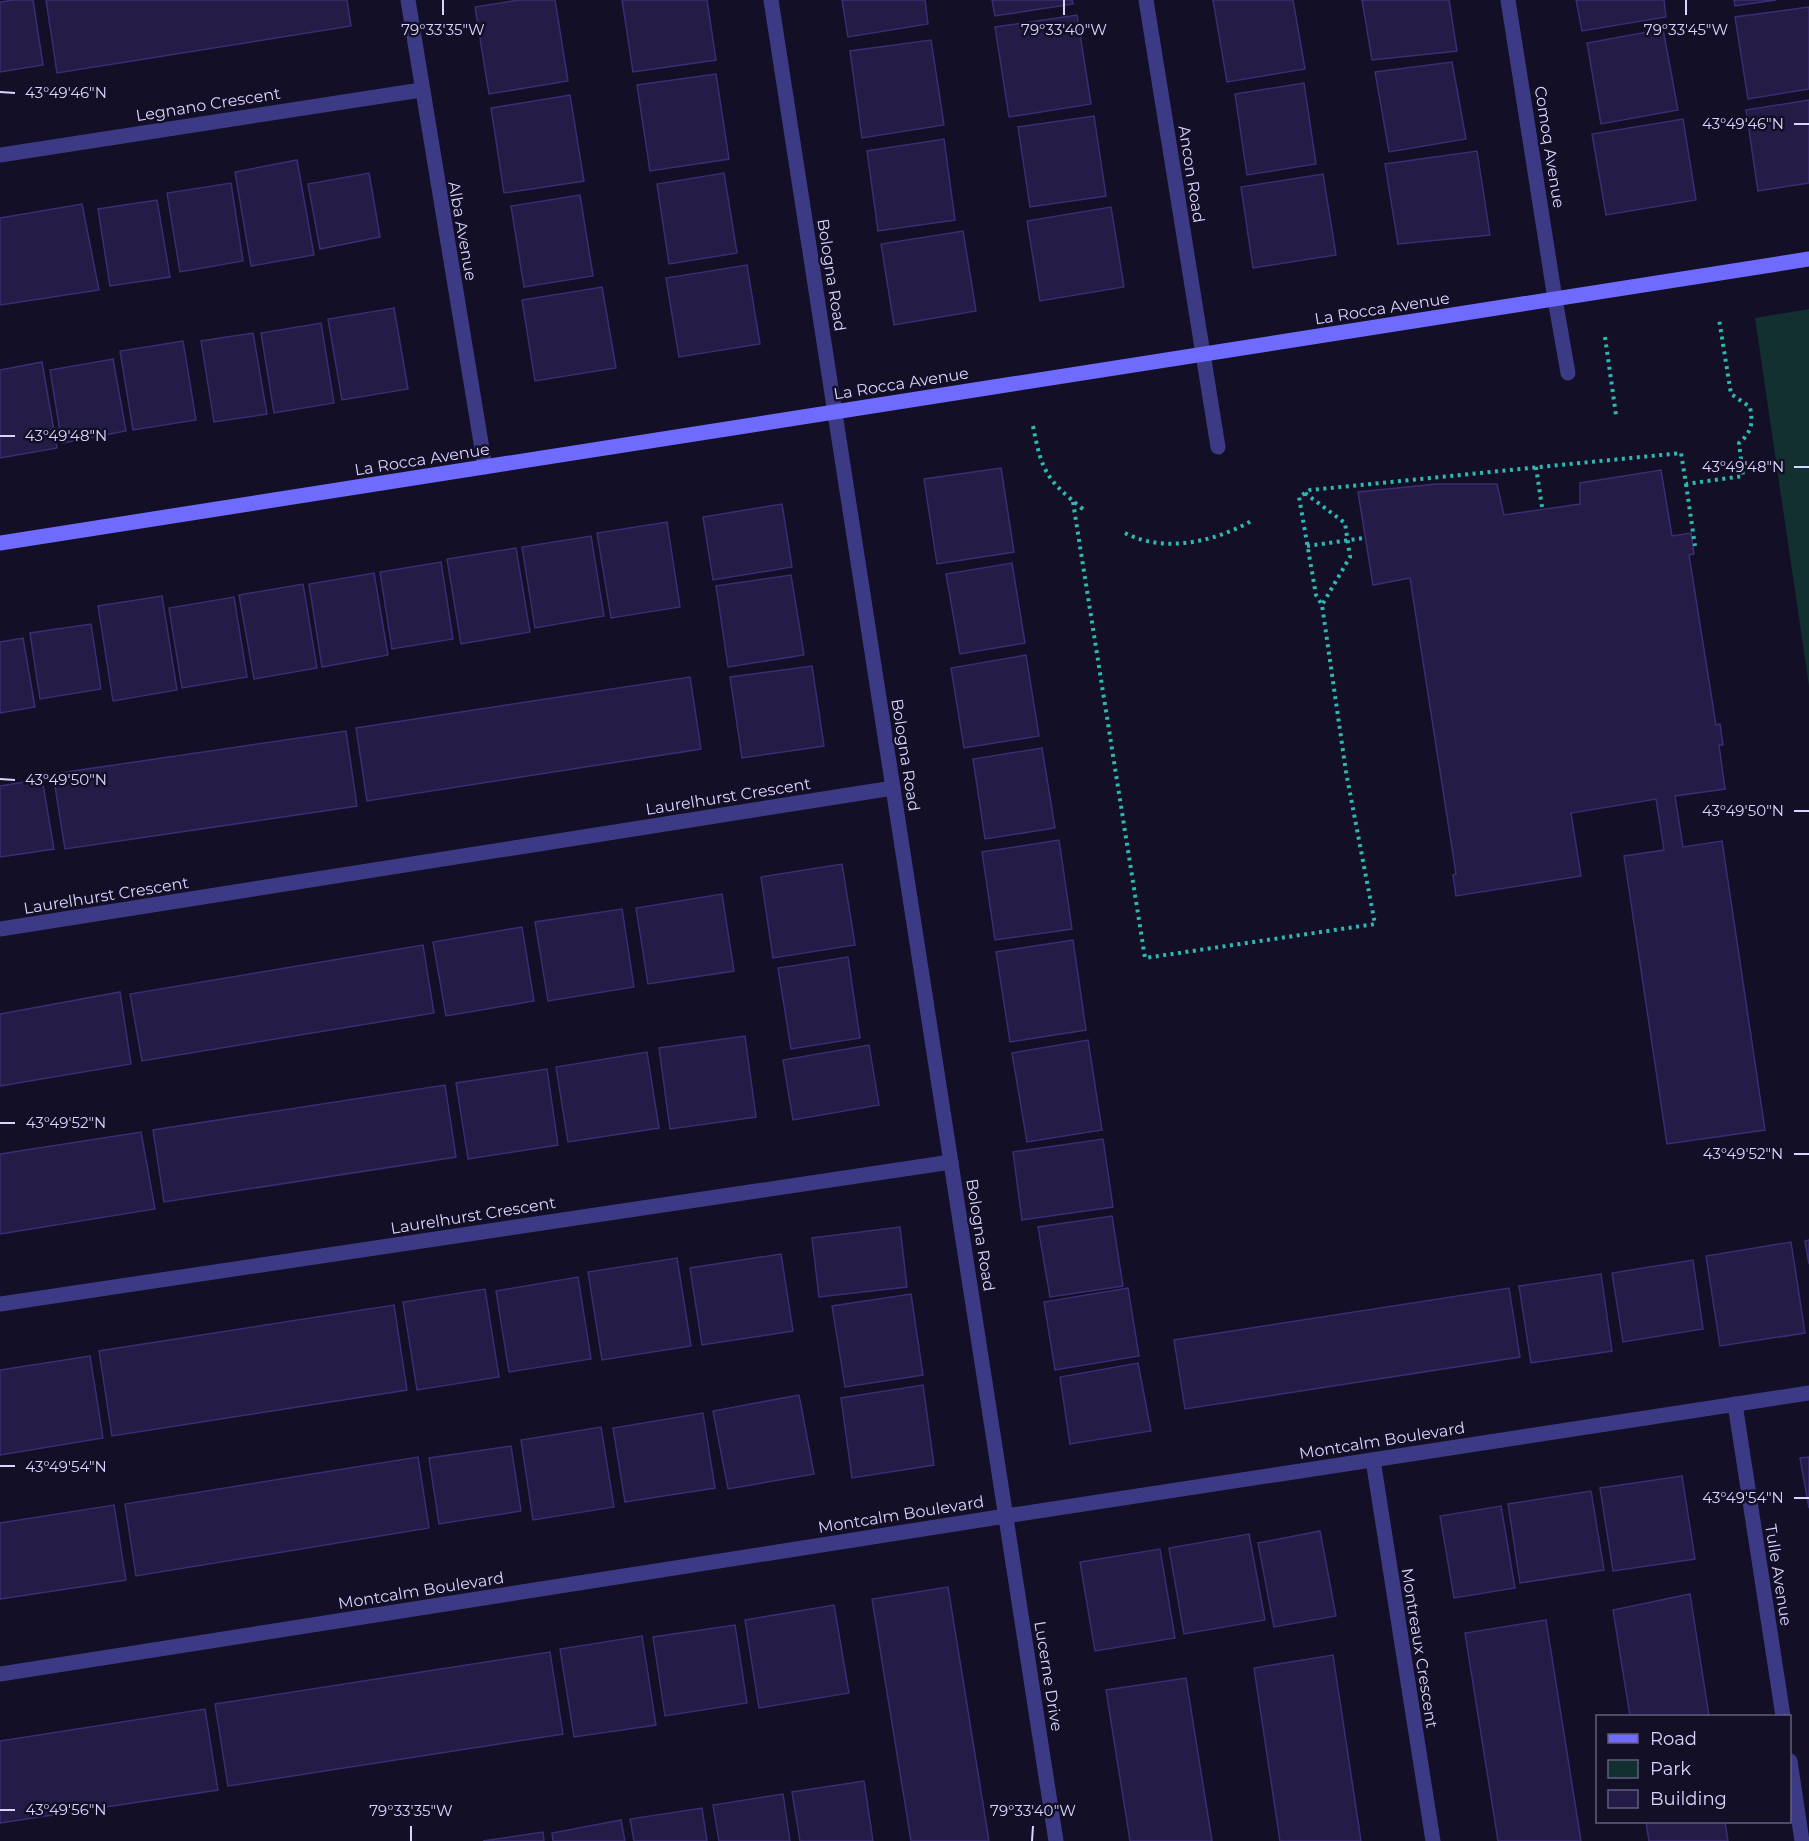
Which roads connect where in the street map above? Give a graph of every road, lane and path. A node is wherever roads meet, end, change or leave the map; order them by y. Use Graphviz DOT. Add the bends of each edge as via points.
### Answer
graph roads {
  1 [pos="408,0"];
  2 [pos="771,0"];
  3 [pos="1146,0"];
  4 [pos="1508,0"];
  5 [pos="422,90"];
  6 [pos="0,155"];
  7 [pos="1809,259"];
  8 [pos="1555,299"];
  9 [pos="1719,319"];
  10 [pos="1605,337"];
  11 [pos="1203,354"];
  12 [pos="1568,373"];
  13 [pos="835,411"];
  14 [pos="1616,415"];
  15 [pos="1033,426"];
  16 [pos="1218,447"];
  17 [pos="485,467"];
  18 [pos="1536,467"];
  19 [pos="1686,484"];
  20 [pos="1305,493"];
  21 [pos="1074,502"];
  22 [pos="1542,507"];
  23 [pos="1084,510"];
  24 [pos="1253,520"];
  25 [pos="1125,533"];
  26 [pos="1364,538"];
  27 [pos="1347,540"];
  28 [pos="0,543"];
  29 [pos="1307,546"];
  30 [pos="1695,546"];
  31 [pos="1322,605"];
  32 [pos="893,788"];
  33 [pos="0,929"];
  34 [pos="951,1162"];
  35 [pos="0,1304"];
  36 [pos="1809,1393"];
  37 [pos="1735,1404"];
  38 [pos="1373,1460"];
  39 [pos="1006,1515"];
  40 [pos="0,1674"];
  41 [pos="1783,1715"];
  42 [pos="1791,1768"];
  43 [pos="1056,1841"];
  44 [pos="1433,1841"];
  45 [pos="1802,1841"];
  1 -- 5 [label="street, Alba Avenue"];
  2 -- 13 [label="street, Bologna Road"];
  3 -- 11 [label="street, Ancon Road"];
  4 -- 8 [label="street, Comoq Avenue"];
  5 -- 6 [label="street, Legnano Crescent"];
  5 -- 17 [label="street, Alba Avenue"];
  7 -- 8 [label="street, La Rocca Avenue"];
  8 -- 11 [label="street, La Rocca Avenue"];
  8 -- 12 [label="street, Comoq Avenue"];
  9 -- 19 [label="path" via="1731,394 1750,407 1749,435 1739,443 1743,476"];
  10 -- 14 [label="path"];
  11 -- 13 [label="street, La Rocca Avenue"];
  11 -- 16 [label="street, Ancon Road"];
  13 -- 17 [label="street, La Rocca Avenue"];
  13 -- 32 [label="street, Bologna Road"];
  15 -- 21 [label="path" via="1046,476"];
  17 -- 28 [label="street, La Rocca Avenue"];
  18 -- 19 [label="path" via="1681,453"];
  18 -- 20 [label="path"];
  18 -- 22 [label="path"];
  19 -- 30 [label="path"];
  20 -- 27 [label="path" via="1345,523"];
  20 -- 29 [label="path" via="1299,497"];
  21 -- 23 [label="path"];
  21 -- 31 [label="path" via="1145,958 1375,924 1346,772"];
  24 -- 25 [label="path" via="1222,535 1188,543 1152,541"];
  26 -- 27 [label="path"];
  27 -- 29 [label="path"];
  27 -- 31 [label="path" via="1350,557"];
  29 -- 31 [label="path" via="1316,595"];
  32 -- 33 [label="street, Laurelhurst Crescent"];
  32 -- 34 [label="street, Bologna Road"];
  34 -- 35 [label="street, Laurelhurst Crescent"];
  34 -- 39 [label="street, Bologna Road"];
  36 -- 37 [label="street, Montcalm Boulevard"];
  37 -- 38 [label="street, Montcalm Boulevard"];
  37 -- 41 [label="street, Tulle Avenue"];
  38 -- 39 [label="street, Montcalm Boulevard"];
  38 -- 44 [label="street, Montreaux Crescent"];
  39 -- 40 [label="street, Montcalm Boulevard"];
  39 -- 43 [label="street, Lucerne Drive"];
  42 -- 45 [label="street"];
}
